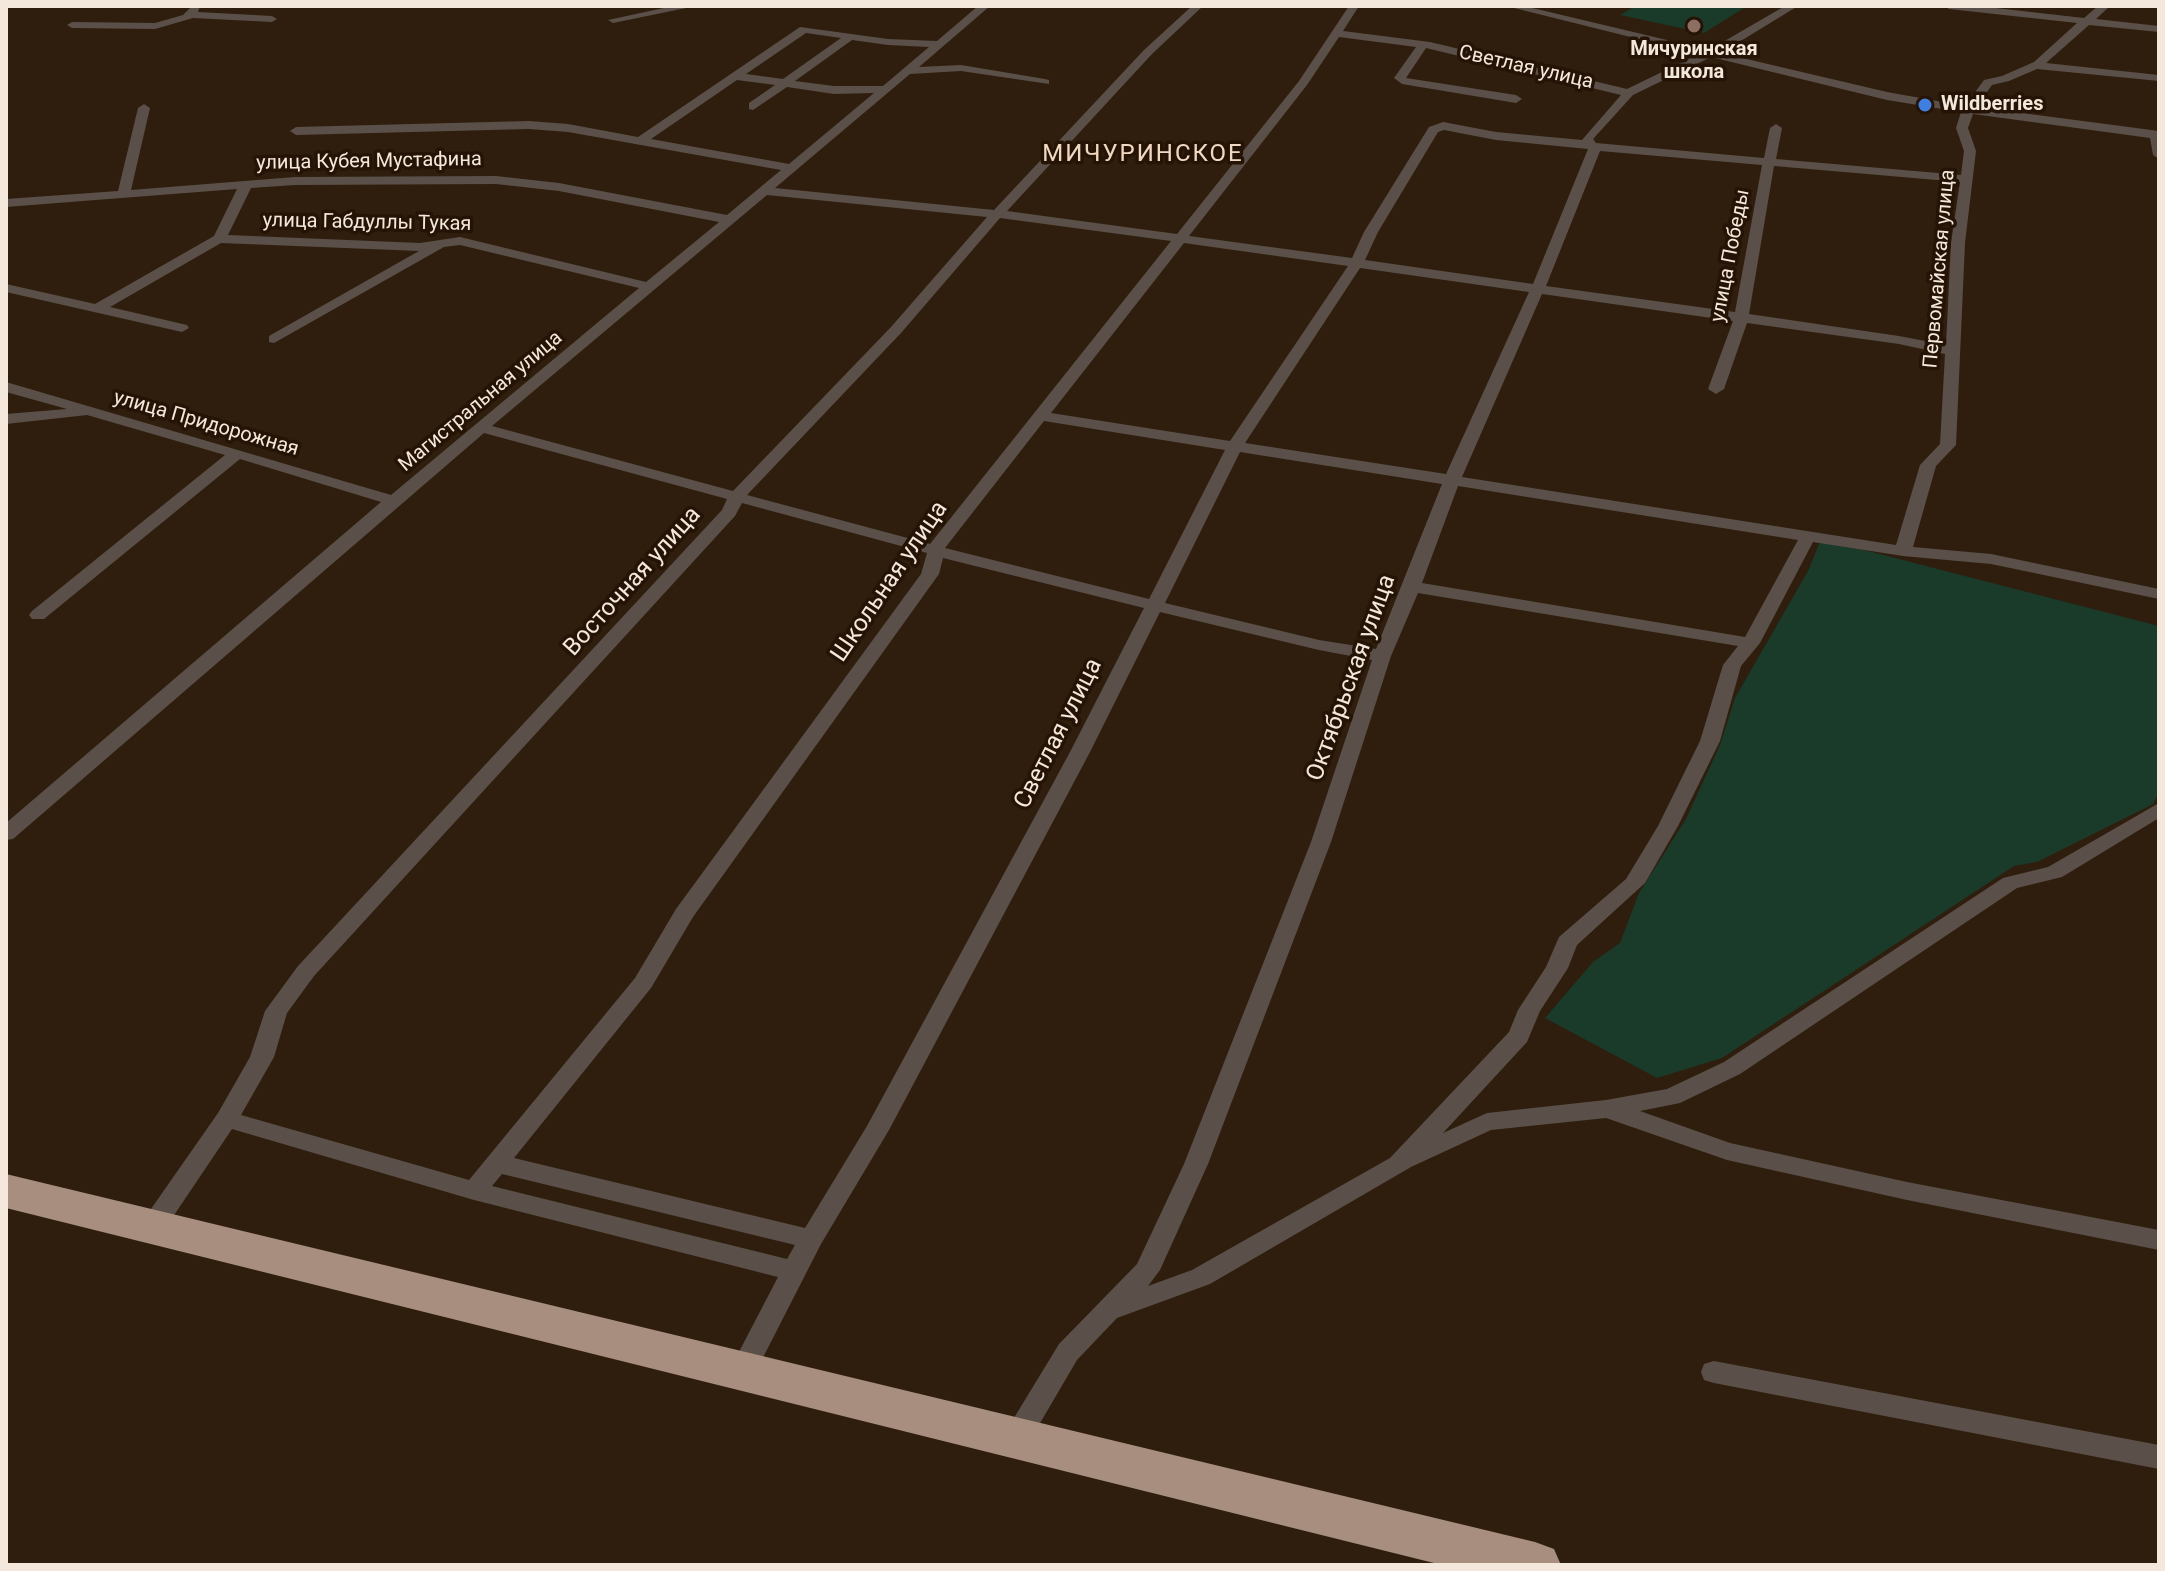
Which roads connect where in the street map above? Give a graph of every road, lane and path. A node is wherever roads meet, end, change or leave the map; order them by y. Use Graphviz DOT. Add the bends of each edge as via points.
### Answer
graph roads {
  1 [pos="199,6"];
  2 [pos="656,6"];
  3 [pos="691,6"];
  4 [pos="985,6"];
  5 [pos="1198,6"];
  6 [pos="1354,6"];
  7 [pos="1511,6"];
  8 [pos="1793,6"];
  9 [pos="1949,6"];
  10 [pos="2105,6"];
  11 [pos="671,8"];
  12 [pos="190,16"];
  13 [pos="272,19"];
  14 [pos="613,20"];
  15 [pos="2086,21"];
  16 [pos="72,25"];
  17 [pos="2159,29"];
  18 [pos="1338,34"];
  19 [pos="852,35"];
  20 [pos="941,44"];
  21 [pos="1423,44"];
  22 [pos="1706,55"];
  23 [pos="2035,65"];
  24 [pos="908,71"];
  25 [pos="735,76"];
  26 [pos="2159,78"];
  27 [pos="1045,82"];
  28 [pos="785,83"];
  29 [pos="886,89"];
  30 [pos="1629,93"];
  31 [pos="1516,99"];
  32 [pos="753,106"];
  33 [pos="144,108"];
  34 [pos="1968,110"];
  35 [pos="1776,128"];
  36 [pos="296,131"];
  37 [pos="2157,135"];
  38 [pos="640,141"];
  39 [pos="1592,145"];
  40 [pos="2159,155"];
  41 [pos="1771,162"];
  42 [pos="792,168"];
  43 [pos="1967,179"];
  44 [pos="246,185"];
  45 [pos="765,191"];
  46 [pos="124,193"];
  47 [pos="6,203"];
  48 [pos="998,214"];
  49 [pos="730,220"];
  50 [pos="1178,238"];
  51 [pos="219,239"];
  52 [pos="441,245"];
  53 [pos="1356,264"];
  54 [pos="650,287"];
  55 [pos="6,288"];
  56 [pos="1538,288"];
  57 [pos="97,309"];
  58 [pos="1741,319"];
  59 [pos="182,328"];
  60 [pos="274,339"];
  61 [pos="1951,351"];
  62 [pos="6,387"];
  63 [pos="1716,389"];
  64 [pos="93,412"];
  65 [pos="1042,416"];
  66 [pos="6,419"];
  67 [pos="482,428"];
  68 [pos="1236,444"];
  69 [pos="237,453"];
  70 [pos="1452,480"];
  71 [pos="738,495"];
  72 [pos="393,501"];
  73 [pos="1808,536"];
  74 [pos="1903,551"];
  75 [pos="936,552"];
  76 [pos="1412,587"];
  77 [pos="2159,594"];
  78 [pos="1154,607"];
  79 [pos="38,615"];
  80 [pos="1751,643"];
  81 [pos="1382,656"];
  82 [pos="2159,809"];
  83 [pos="6,834"];
  84 [pos="1606,1109"];
  85 [pos="226,1119"];
  86 [pos="496,1163"];
  87 [pos="1399,1164"];
  88 [pos="6,1191"];
  89 [pos="474,1191"];
  90 [pos="153,1226"];
  91 [pos="811,1239"];
  92 [pos="2159,1240"];
  93 [pos="794,1271"];
  94 [pos="1107,1311"];
  95 [pos="742,1371"];
  96 [pos="1714,1372"];
  97 [pos="1016,1439"];
  98 [pos="2159,1457"];
  99 [pos="1535,1565"];
  1 -- 12 [label="street"];
  2 -- 11 [label="street"];
  3 -- 11 [label="street"];
  4 -- 20 [label="street, Магистральная улица"];
  5 -- 48 [label="street, Восточная улица" via="1148,52"];
  6 -- 18 [label="street, Школьная улица"];
  7 -- 22 [label="street"];
  8 -- 22 [label="street, Октябрьская улица"];
  9 -- 15 [label="street"];
  10 -- 15 [label="street"];
  11 -- 14 [label="street"];
  12 -- 13 [label="street"];
  12 -- 16 [label="street" via="155,26"];
  15 -- 17 [label="street"];
  15 -- 23 [label="street"];
  18 -- 21 [label="street, Светлая улица"];
  18 -- 50 [label="street, Школьная улица"];
  19 -- 20 [label="street"];
  19 -- 25 [label="street" via="804,29"];
  19 -- 28 [label="street"];
  20 -- 24 [label="street, Магистральная улица"];
  21 -- 30 [label="street, Светлая улица"];
  21 -- 31 [label="street, Светлая улица" via="1402,81"];
  22 -- 30 [label="street, Октябрьская улица"];
  22 -- 34 [label="street"];
  23 -- 26 [label="street"];
  23 -- 34 [label="street" via="1988,82"];
  24 -- 27 [label="street" via="969,69"];
  24 -- 29 [label="street, Магистральная улица"];
  25 -- 28 [label="street"];
  25 -- 38 [label="street"];
  28 -- 29 [label="street" via="834,90"];
  28 -- 32 [label="street"];
  29 -- 42 [label="street, Магистральная улица"];
  30 -- 39 [label="street, Октябрьская улица" via="1587,139"];
  33 -- 46 [label="street"];
  34 -- 37 [label="street"];
  34 -- 43 [label="street, Первомайская улица" via="1962,128 1970,151"];
  35 -- 41 [label="street, улица Победы"];
  36 -- 38 [label="street" via="529,125"];
  37 -- 40 [label="street"];
  38 -- 42 [label="street"];
  39 -- 41 [label="street"];
  39 -- 53 [label="street, Светлая улица" via="1443,126 1433,130"];
  39 -- 56 [label="street, Октябрьская улица"];
  41 -- 43 [label="street"];
  41 -- 58 [label="street, улица Победы"];
  42 -- 45 [label="street, Магистральная улица"];
  43 -- 61 [label="street, Первомайская улица"];
  44 -- 46 [label="street, улица Кубея Мустафина"];
  44 -- 49 [label="street, улица Кубея Мустафина" via="340,179 496,180"];
  44 -- 51 [label="street"];
  45 -- 48 [label="street"];
  45 -- 49 [label="street, Магистральная улица"];
  46 -- 47 [label="street, улица Кубея Мустафина"];
  48 -- 50 [label="street"];
  48 -- 71 [label="street, Восточная улица"];
  49 -- 54 [label="street, Магистральная улица"];
  50 -- 53 [label="street"];
  50 -- 65 [label="street, Школьная улица"];
  51 -- 52 [label="street, улица Габдуллы Тукая"];
  51 -- 57 [label="street, улица Габдуллы Тукая"];
  52 -- 54 [label="street, улица Габдуллы Тукая" via="460,241"];
  52 -- 60 [label="street"];
  53 -- 56 [label="street"];
  53 -- 68 [label="street, Светлая улица"];
  54 -- 67 [label="street, Магистральная улица"];
  55 -- 57 [label="street"];
  56 -- 58 [label="street"];
  56 -- 70 [label="street, Октябрьская улица"];
  57 -- 59 [label="street"];
  58 -- 61 [label="street"];
  58 -- 63 [label="street, улица Победы"];
  61 -- 74 [label="street, Первомайская улица" via="1948,445 1928,465"];
  62 -- 64 [label="street, улица Придорожная"];
  64 -- 66 [label="street"];
  64 -- 69 [label="street, улица Придорожная"];
  65 -- 68 [label="street"];
  65 -- 75 [label="street, Школьная улица"];
  67 -- 71 [label="street"];
  67 -- 72 [label="street, Магистральная улица"];
  68 -- 70 [label="street"];
  68 -- 78 [label="street, Светлая улица"];
  69 -- 72 [label="street, улица Придорожная"];
  69 -- 79 [label="street"];
  70 -- 73 [label="street"];
  70 -- 76 [label="street, Октябрьская улица"];
  71 -- 75 [label="street"];
  71 -- 85 [label="street, Восточная улица" via="729,512 306,971 276,1011 262,1057"];
  72 -- 83 [label="street, Магистральная улица"];
  73 -- 74 [label="street"];
  73 -- 80 [label="street"];
  74 -- 77 [label="street" via="1991,559"];
  75 -- 78 [label="street"];
  75 -- 86 [label="street, Школьная улица" via="930,574 684,914 643,983"];
  76 -- 80 [label="street"];
  76 -- 81 [label="street, Октябрьская улица"];
  78 -- 81 [label="street"];
  78 -- 91 [label="street, Светлая улица" via="885,1116"];
  80 -- 87 [label="street" via="1732,665 1710,741 1634,883 1567,942 1519,1036"];
  81 -- 94 [label="street, Октябрьская улица" via="1321,842 1196,1164 1147,1270"];
  82 -- 84 [label="street" via="2055,872 2010,883 1732,1068 1672,1097"];
  84 -- 87 [label="street" via="1487,1122"];
  84 -- 92 [label="street" via="1727,1151"];
  85 -- 89 [label="street"];
  85 -- 90 [label="street, Восточная улица"];
  86 -- 89 [label="street, Школьная улица"];
  86 -- 91 [label="street"];
  87 -- 94 [label="street" via="1201,1277"];
  88 -- 90 [label="highway"];
  89 -- 93 [label="street"];
  90 -- 95 [label="highway"];
  91 -- 93 [label="street, Светлая улица"];
  93 -- 95 [label="street, Светлая улица"];
  94 -- 97 [label="street, Октябрьская улица" via="1068,1352"];
  95 -- 97 [label="highway"];
  96 -- 98 [label="street"];
  97 -- 99 [label="highway"];
}
